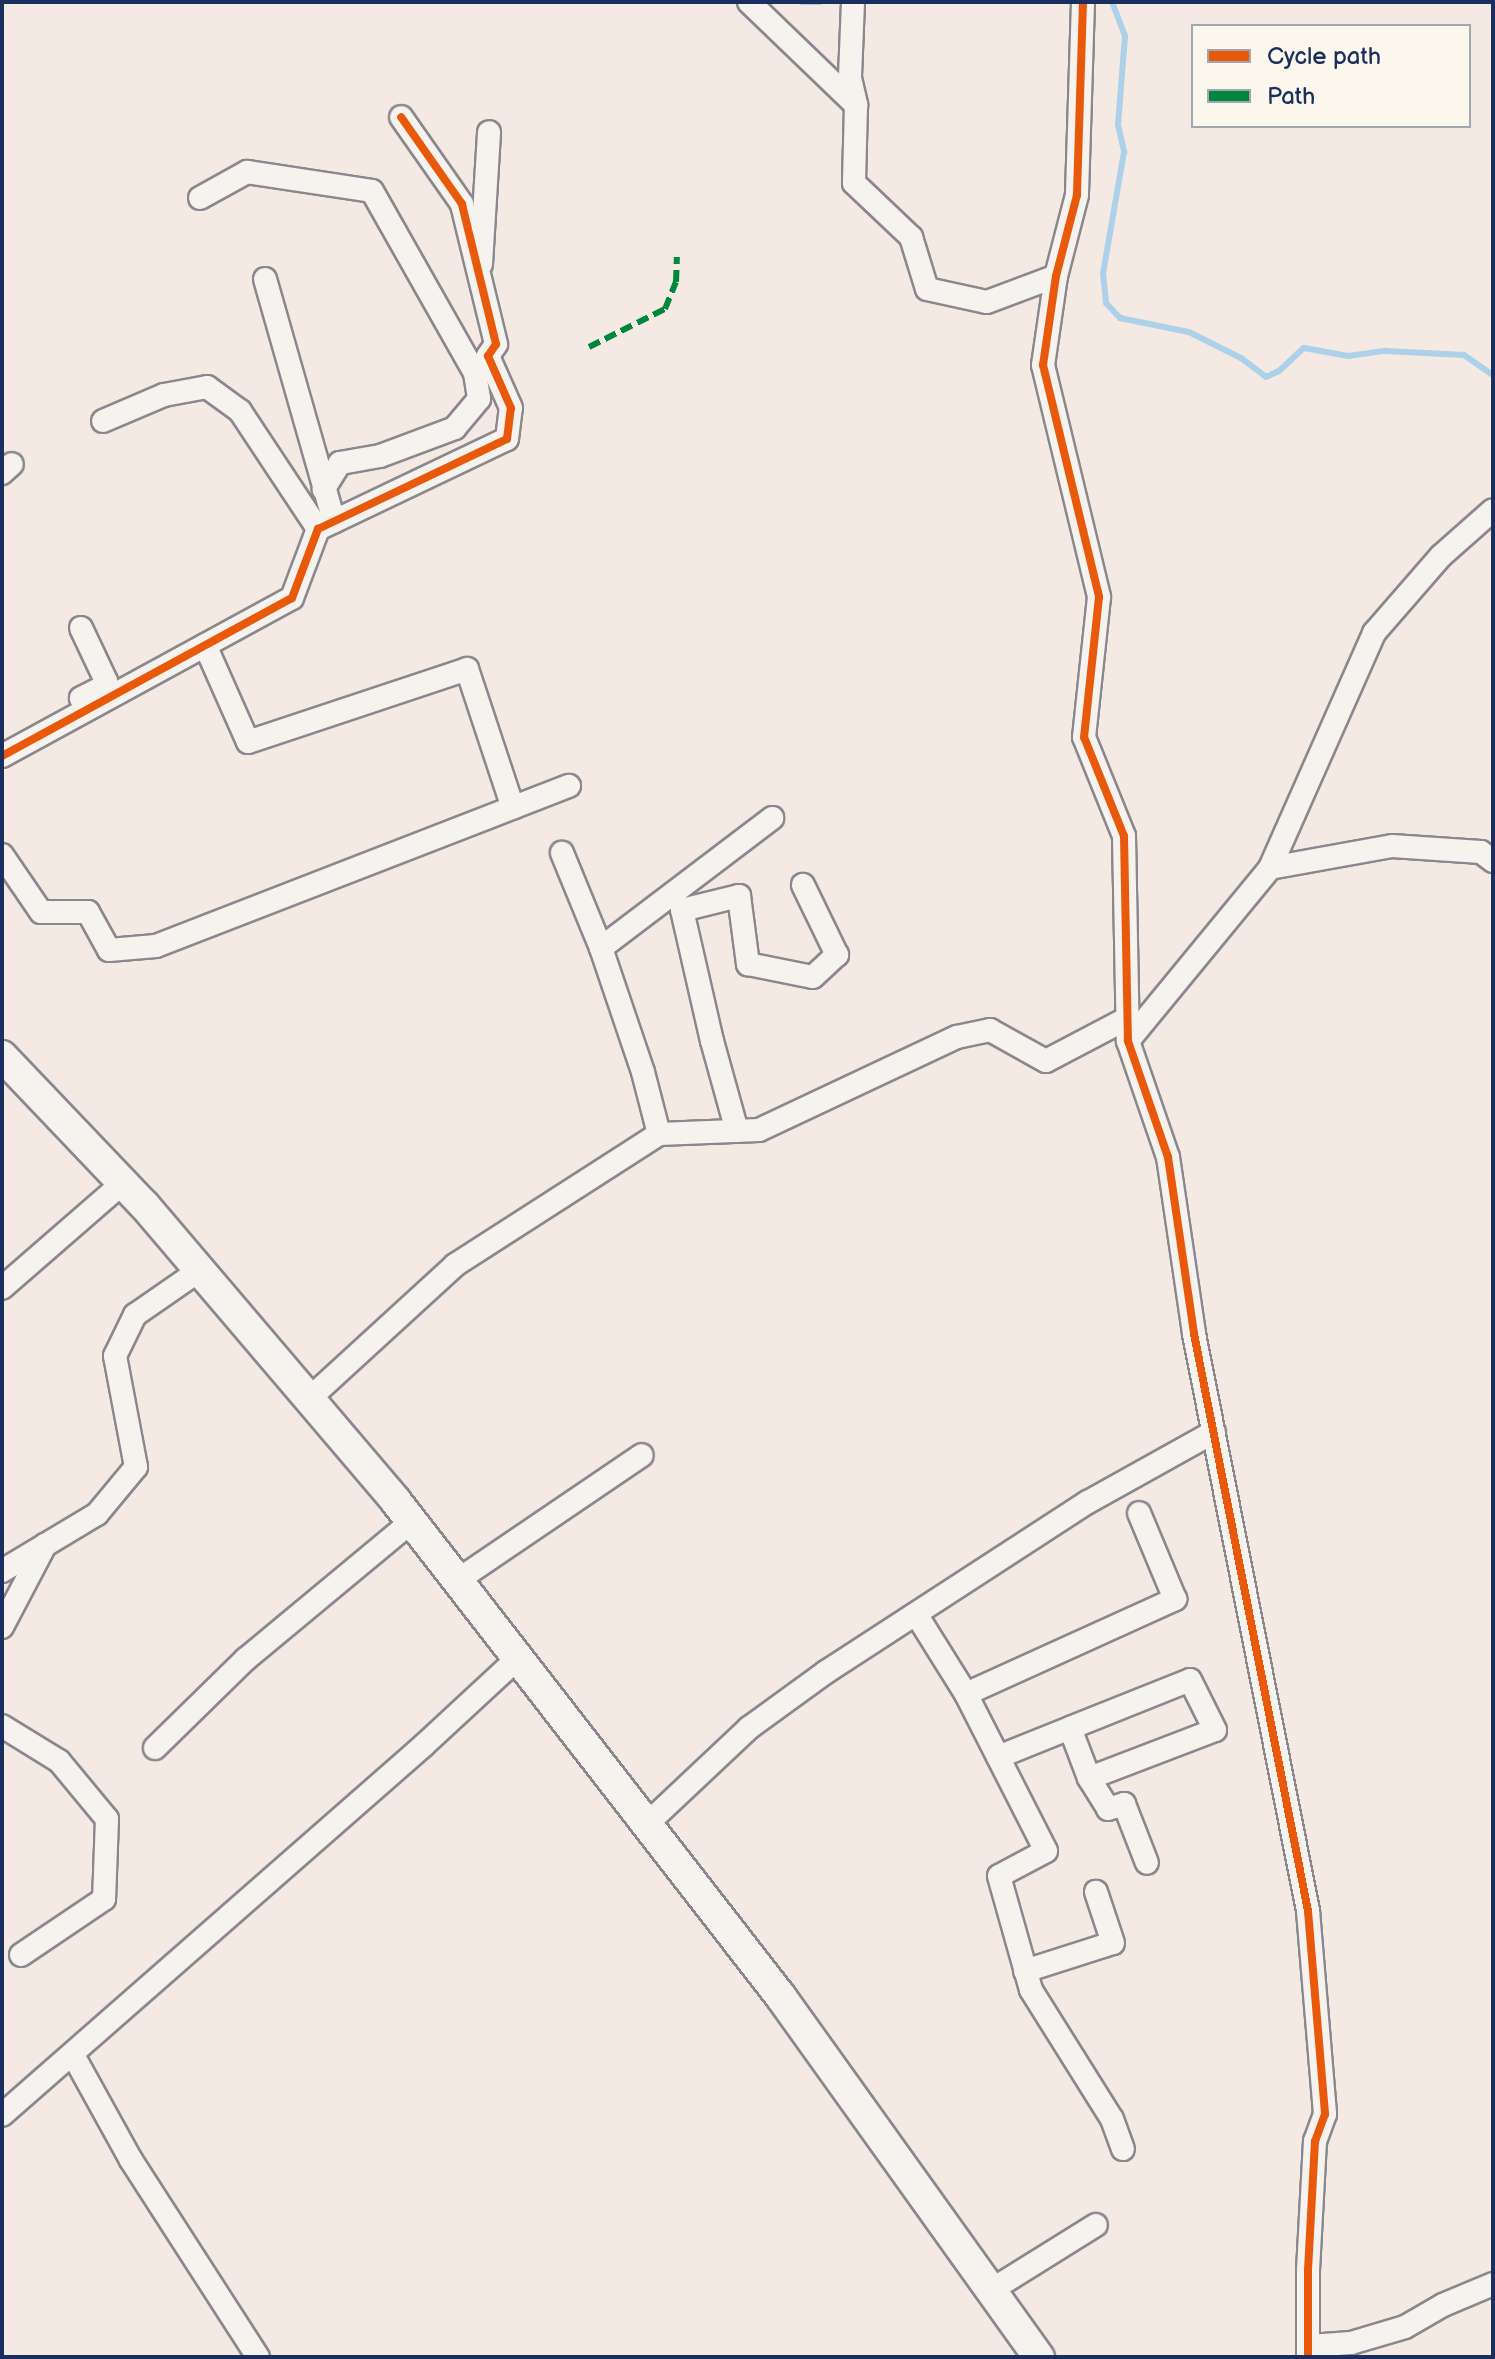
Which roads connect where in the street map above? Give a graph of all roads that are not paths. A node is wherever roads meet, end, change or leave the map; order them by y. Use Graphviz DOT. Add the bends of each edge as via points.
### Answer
graph roads {
  1 [pos="749,2"];
  2 [pos="853,2"];
  3 [pos="1083,2"];
  4 [pos="856,105"];
  5 [pos="401,117"];
  6 [pos="489,132"];
  7 [pos="200,198"];
  8 [pos="1056,276"];
  9 [pos="265,279"];
  10 [pos="479,284"];
  11 [pos="103,421"];
  12 [pos="324,489"];
  13 [pos="1493,510"];
  14 [pos="326,525"];
  15 [pos="81,628"];
  16 [pos="205,645"];
  17 [pos="2,740"];
  18 [pos="2,756"];
  19 [pos="569,786"];
  20 [pos="513,808"];
  21 [pos="772,818"];
  22 [pos="562,853"];
  23 [pos="2,855"];
  24 [pos="1493,861"];
  25 [pos="1270,868"];
  26 [pos="803,885"];
  27 [pos="601,948"];
  28 [pos="1128,1018"];
  29 [pos="1128,1041"];
  30 [pos="2,1056"];
  31 [pos="737,1131"];
  32 [pos="659,1134"];
  33 [pos="123,1183"];
  34 [pos="200,1270"];
  35 [pos="2,1288"];
  36 [pos="309,1399"];
  37 [pos="1214,1432"];
  38 [pos="642,1455"];
  39 [pos="1139,1513"];
  40 [pos="411,1522"];
  41 [pos="45,1545"];
  42 [pos="2,1571"];
  43 [pos="458,1580"];
  44 [pos="916,1614"];
  45 [pos="2,1627"];
  46 [pos="518,1658"];
  47 [pos="966,1694"];
  48 [pos="2,1726"];
  49 [pos="1070,1728"];
  50 [pos="155,1748"];
  51 [pos="998,1757"];
  52 [pos="1089,1778"];
  53 [pos="647,1824"];
  54 [pos="1147,1863"];
  55 [pos="1096,1892"];
  56 [pos="21,1955"];
  57 [pos="1025,1971"];
  58 [pos="73,2055"];
  59 [pos="2,2115"];
  60 [pos="1123,2149"];
  61 [pos="1096,2225"];
  62 [pos="1493,2284"];
  63 [pos="993,2289"];
  64 [pos="1308,2351"];
  65 [pos="258,2357"];
  66 [pos="1039,2357"];
  1 -- 4 [label="street"];
  2 -- 4 [label="street" via="850,78"];
  3 -- 8 [label="street" via="1077,195"];
  4 -- 8 [label="street" via="854,183 911,237 927,289 987,302"];
  5 -- 10 [label="street" via="462,204"];
  6 -- 10 [label="street"];
  7 -- 12 [label="street" via="247,172 372,191 475,373 479,399 455,428 380,456 340,463"];
  8 -- 28 [label="street" via="1043,365 1099,597 1084,737 1124,836"];
  9 -- 12 [label="street"];
  10 -- 14 [label="street" via="496,344 488,356 511,408 507,439"];
  11 -- 14 [label="street" via="164,395 207,387 240,411"];
  12 -- 14 [label="street"];
  13 -- 25 [label="street" via="1441,556 1374,633"];
  14 -- 16 [label="street" via="292,598"];
  15 -- 17 [label="street" via="106,681 103,687"];
  16 -- 18 [label="street"];
  16 -- 20 [label="street" via="248,742 467,669"];
  19 -- 20 [label="street"];
  20 -- 23 [label="street" via="156,946 109,950 88,912 41,912"];
  21 -- 27 [label="street"];
  22 -- 27 [label="street"];
  24 -- 25 [label="street" via="1481,852 1392,846"];
  25 -- 29 [label="street"];
  26 -- 31 [label="street" via="837,955 813,977 748,964 739,896 682,910"];
  27 -- 32 [label="street"];
  28 -- 29 [label="street"];
  28 -- 31 [label="street" via="1046,1061 990,1030 957,1037 759,1130"];
  29 -- 37 [label="street" via="1168,1157"];
  30 -- 33 [label="main road"];
  31 -- 32 [label="street"];
  32 -- 36 [label="street" via="455,1265"];
  33 -- 34 [label="main road"];
  33 -- 35 [label="street"];
  34 -- 36 [label="main road"];
  34 -- 41 [label="street" via="135,1315 115,1356 136,1467 97,1514"];
  36 -- 40 [label="main road"];
  37 -- 44 [label="street" via="1088,1502"];
  37 -- 64 [label="street" via="1308,1911 1325,2114 1315,2141"];
  38 -- 43 [label="street"];
  39 -- 47 [label="street" via="1175,1599"];
  40 -- 43 [label="main road"];
  40 -- 50 [label="street" via="246,1659"];
  41 -- 42 [label="street"];
  41 -- 45 [label="street"];
  43 -- 46 [label="main road"];
  44 -- 47 [label="street"];
  44 -- 53 [label="street" via="749,1728"];
  46 -- 53 [label="main road"];
  46 -- 58 [label="street"];
  47 -- 51 [label="street"];
  48 -- 56 [label="street" via="59,1761 107,1819 104,1899"];
  49 -- 51 [label="street"];
  49 -- 52 [label="street"];
  49 -- 52 [label="street" via="1190,1680 1215,1730"];
  51 -- 57 [label="street" via="1046,1851 999,1876"];
  52 -- 54 [label="street" via="1108,1809 1124,1804"];
  53 -- 63 [label="main road" via="781,1997"];
  55 -- 57 [label="street" via="1113,1943"];
  57 -- 60 [label="street" via="1031,1990 1112,2119"];
  58 -- 59 [label="street"];
  58 -- 65 [label="street" via="131,2160"];
  61 -- 63 [label="street"];
  62 -- 64 [label="street" via="1405,2327"];
  63 -- 66 [label="main road"];
}
